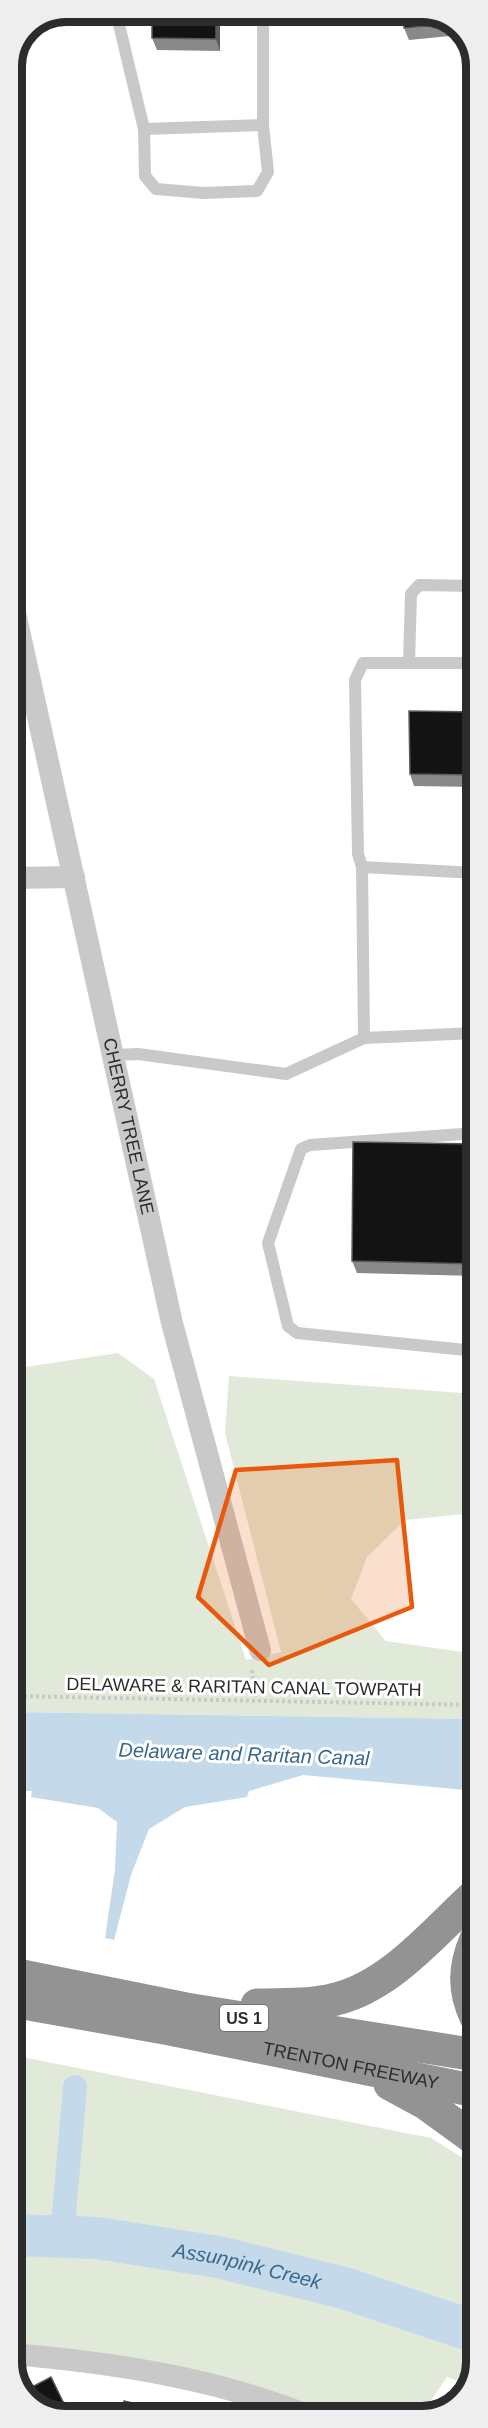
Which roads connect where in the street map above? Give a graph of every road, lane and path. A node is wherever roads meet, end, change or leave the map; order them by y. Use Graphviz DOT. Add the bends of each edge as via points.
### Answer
graph roads {
  1 [pos="118,22"];
  2 [pos="263,23"];
  3 [pos="263,124"];
  4 [pos="144,129"];
  5 [pos="465,585"];
  6 [pos="22,645"];
  7 [pos="408,663"];
  8 [pos="465,663"];
  9 [pos="362,867"];
  10 [pos="465,872"];
  11 [pos="22,878"];
  12 [pos="74,878"];
  13 [pos="465,1033"];
  14 [pos="364,1038"];
  15 [pos="113,1055"];
  16 [pos="465,1134"];
  17 [pos="465,1350"];
  18 [pos="260,1650"];
  19 [pos="23,1696"];
  20 [pos="256,1700"];
  21 [pos="465,1705"];
  22 [pos="465,1904"];
  23 [pos="23,1976"];
  24 [pos="23,2003"];
  25 [pos="186,2008"];
  26 [pos="465,2053"];
  27 [pos="362,2069"];
  28 [pos="465,2089"];
  29 [pos="465,2131"];
  30 [pos="23,2355"];
  31 [pos="279,2405"];
  1 -- 4 [label="lane"];
  2 -- 3 [label="lane"];
  3 -- 4 [label="lane"];
  3 -- 4 [label="lane" via="268,172 257,191 214,193 156,189 145,176"];
  5 -- 7 [label="lane" via="419,585 411,594"];
  6 -- 12 [label="street, CHERRY TREE LANE"];
  7 -- 8 [label="lane"];
  7 -- 9 [label="lane" via="363,663 356,680 358,854"];
  9 -- 10 [label="lane"];
  9 -- 14 [label="lane"];
  11 -- 12 [label="street"];
  12 -- 15 [label="street, CHERRY TREE LANE"];
  13 -- 14 [label="lane"];
  14 -- 15 [label="lane" via="286,1074 138,1054"];
  15 -- 18 [label="street, CHERRY TREE LANE" via="172,1323"];
  16 -- 17 [label="lane" via="310,1145 301,1149 268,1243 288,1326 297,1333"];
  18 -- 20 [label="path" via="250,1674"];
  19 -- 20 [label="path, DELAWARE & RARITAN CANAL TOWPATH"];
  20 -- 21 [label="path, DELAWARE & RARITAN CANAL TOWPATH"];
  22 -- 25 [label="highway" via="390,1972 336,2000"];
  23 -- 25 [label="highway, TRENTON FREEWAY / US 1"];
  24 -- 27 [label="highway, TRENTON FREEWAY / US 1"];
  25 -- 26 [label="highway, TRENTON FREEWAY / US 1"];
  27 -- 28 [label="highway, TRENTON FREEWAY / US 1"];
  27 -- 29 [label="highway" via="425,2103"];
  30 -- 31 [label="street" via="160,2372"];
}
